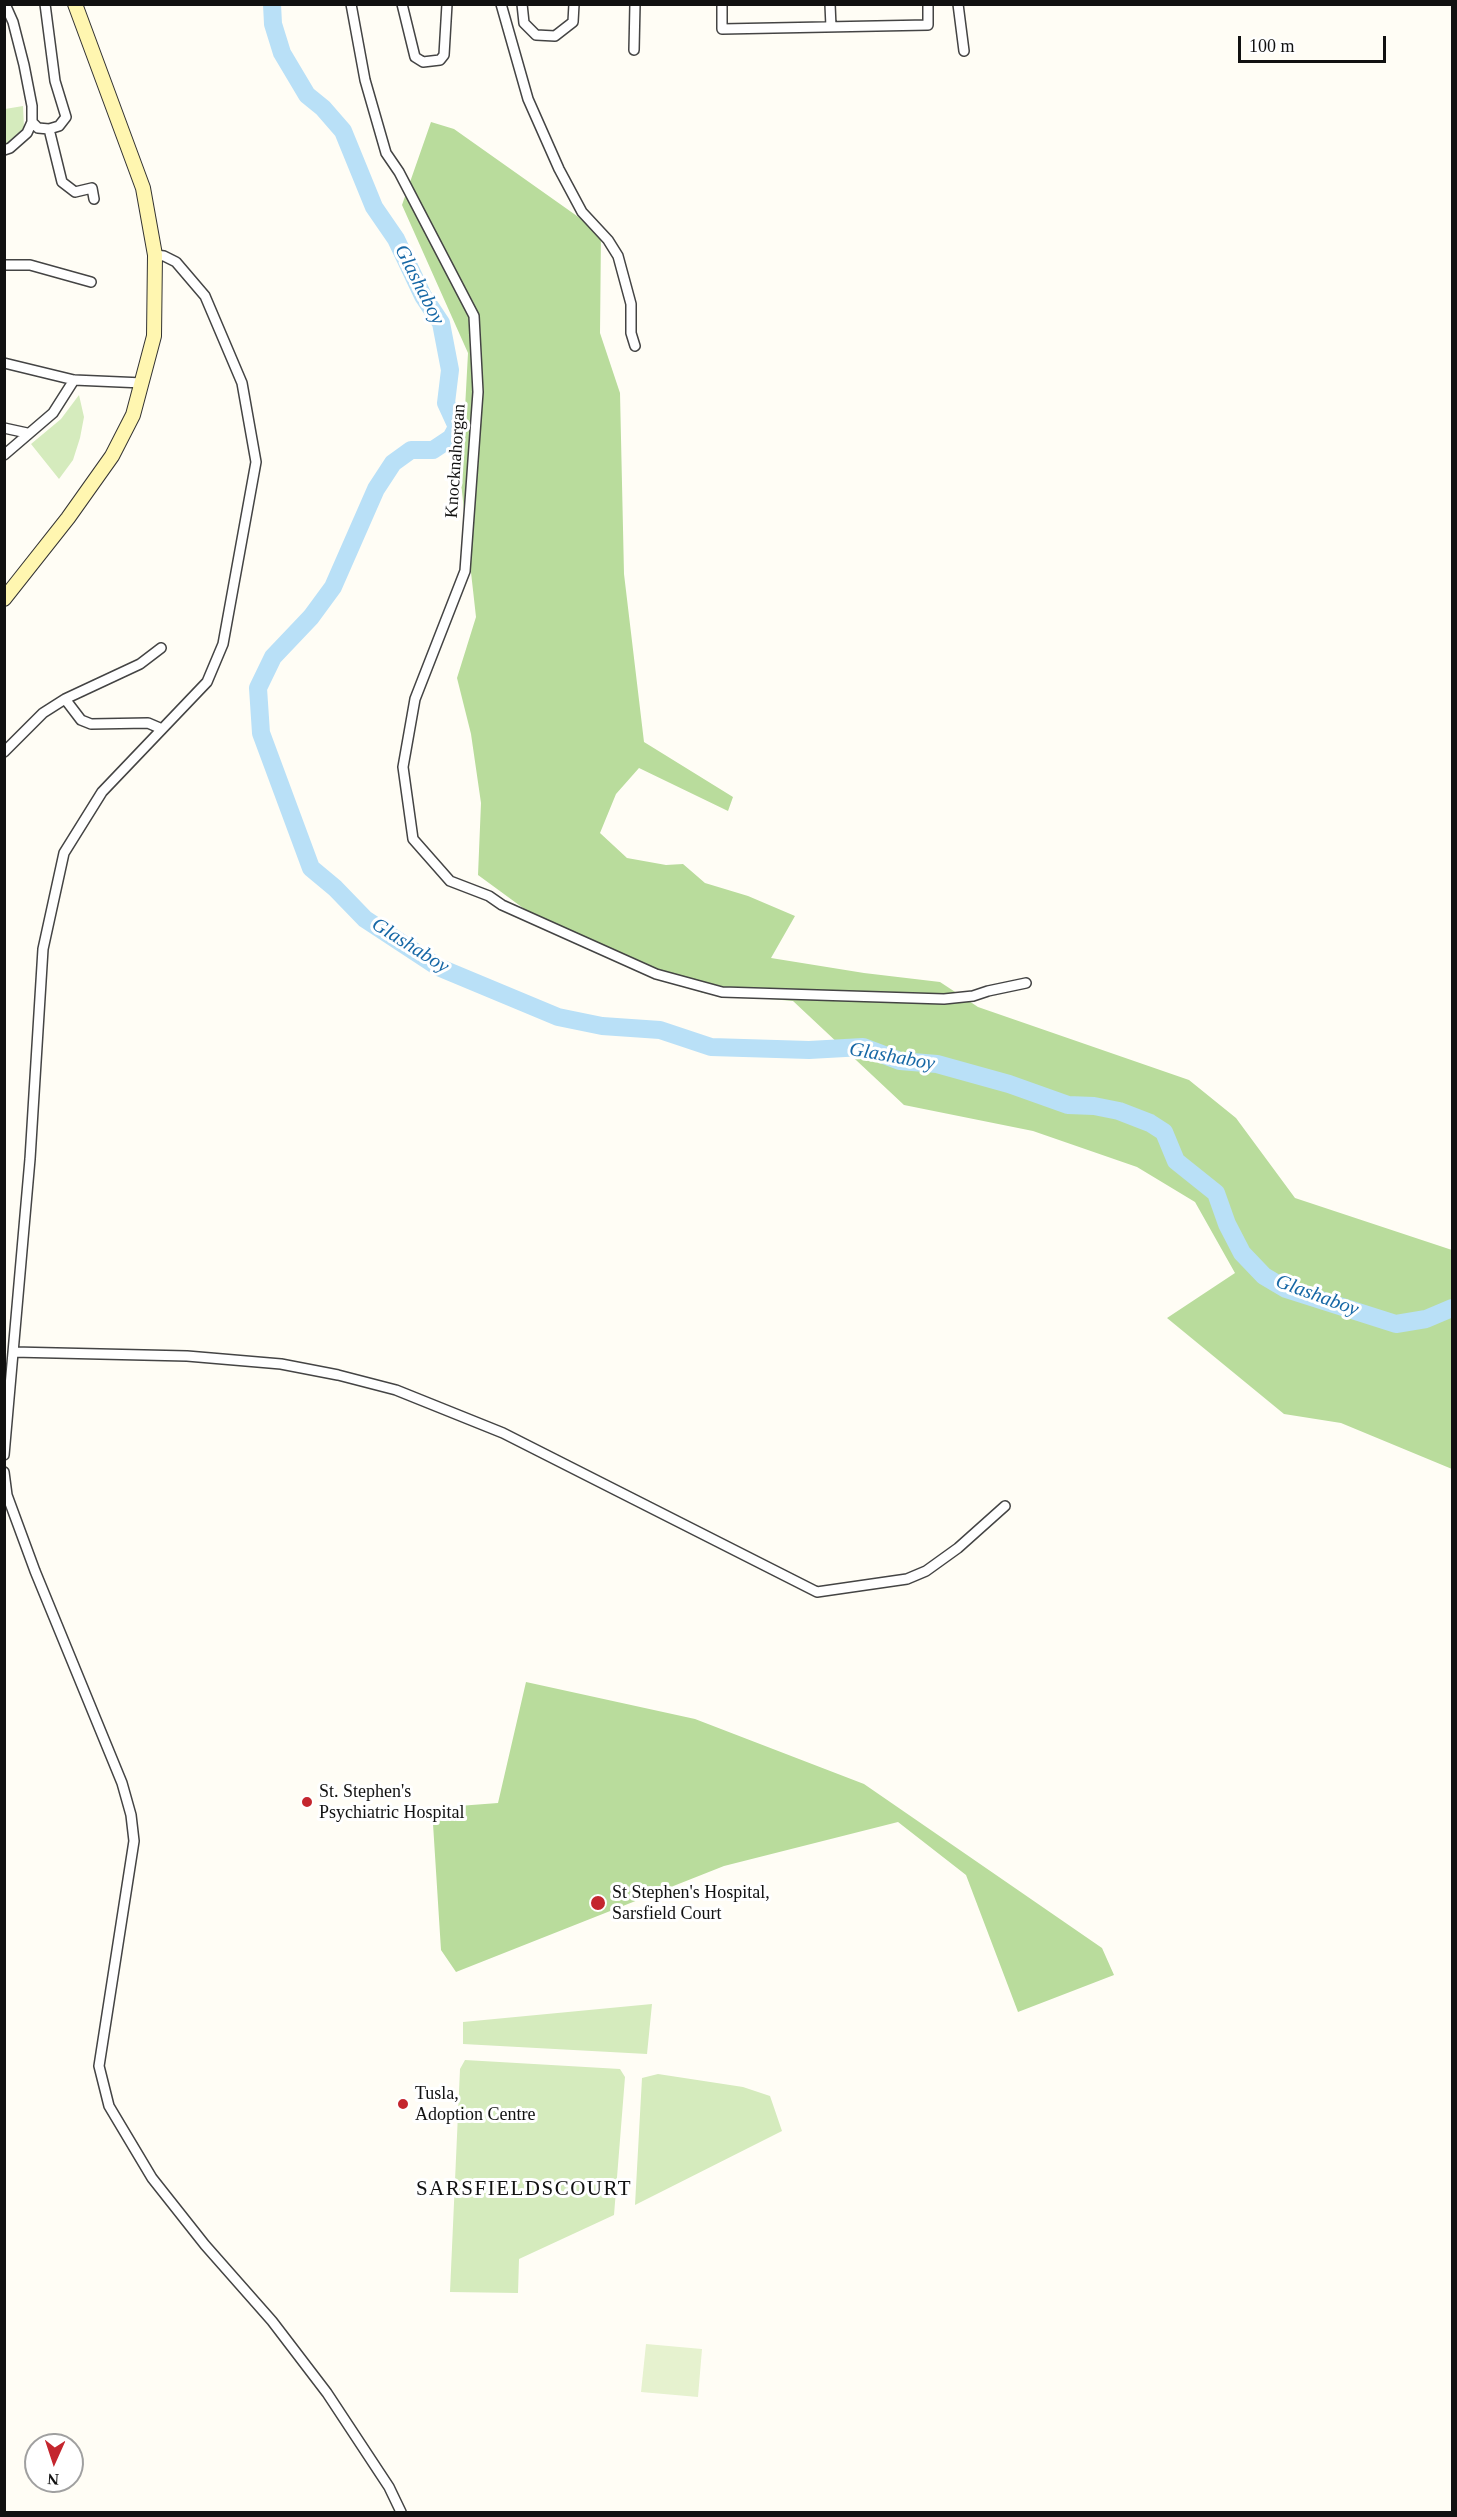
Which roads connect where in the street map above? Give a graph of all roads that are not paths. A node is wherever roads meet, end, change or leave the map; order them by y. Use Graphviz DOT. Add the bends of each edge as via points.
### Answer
graph roads {
  1 [pos="5,4"];
  2 [pos="45,4"];
  3 [pos="75,4"];
  4 [pos="351,4"];
  5 [pos="402,4"];
  6 [pos="447,4"];
  7 [pos="501,4"];
  8 [pos="522,4"];
  9 [pos="574,4"];
  10 [pos="634,4"];
  11 [pos="722,4"];
  12 [pos="830,4"];
  13 [pos="928,4"];
  14 [pos="958,4"];
  15 [pos="831,27"];
  16 [pos="634,50"];
  17 [pos="964,51"];
  18 [pos="32,122"];
  19 [pos="50,129"];
  20 [pos="4,150"];
  21 [pos="94,199"];
  22 [pos="155,255"];
  23 [pos="4,265"];
  24 [pos="91,282"];
  25 [pos="635,346"];
  26 [pos="4,363"];
  27 [pos="74,380"];
  28 [pos="143,383"];
  29 [pos="4,428"];
  30 [pos="27,433"];
  31 [pos="4,455"];
  32 [pos="4,598"];
  33 [pos="161,648"];
  34 [pos="65,699"];
  35 [pos="162,729"];
  36 [pos="4,752"];
  37 [pos="1026,983"];
  38 [pos="13,1352"];
  39 [pos="4,1455"];
  40 [pos="4,1473"];
  41 [pos="1005,1506"];
  42 [pos="401,2512"];
  1 -- 18 [label="street" via="24,64"];
  2 -- 19 [label="street" via="55,81 66,117"];
  3 -- 22 [label="main road" via="143,188"];
  4 -- 37 [label="street, Knocknahorgan" via="365,80 386,153 474,316 478,392 465,571 416,699 403,767 413,839 450,881 656,974 722,992 944,999"];
  5 -- 6 [label="street" via="415,57 423,62 440,60 444,54"];
  7 -- 25 [label="street" via="528,99 561,175 582,212 618,256 631,304"];
  8 -- 9 [label="street" via="524,23 536,35 555,36 573,22"];
  10 -- 16 [label="street"];
  11 -- 15 [label="street" via="722,29"];
  12 -- 15 [label="street"];
  13 -- 15 [label="street" via="928,25"];
  14 -- 17 [label="street"];
  18 -- 19 [label="street" via="38,128"];
  18 -- 20 [label="street" via="27,133"];
  19 -- 21 [label="street" via="63,182 75,192 92,188"];
  22 -- 28 [label="main road" via="154,336"];
  22 -- 35 [label="street" via="176,262 205,296 242,383 256,462 223,644 207,682"];
  23 -- 24 [label="street" via="30,266"];
  26 -- 27 [label="street"];
  27 -- 28 [label="street"];
  27 -- 30 [label="street" via="52,413"];
  28 -- 32 [label="main road" via="133,415 112,456"];
  29 -- 30 [label="street"];
  30 -- 31 [label="street"];
  33 -- 34 [label="street" via="140,664"];
  34 -- 35 [label="street" via="81,720 91,724 148,723"];
  34 -- 36 [label="street" via="43,713"];
  35 -- 38 [label="street" via="102,792 63,853 43,949"];
  38 -- 39 [label="street"];
  38 -- 41 [label="street" via="187,1356 280,1364 396,1390 503,1433 817,1592 907,1580 958,1548"];
  40 -- 42 [label="street" via="7,1495 31,1561 131,1815 134,1842 99,2067 109,2106 152,2178 327,2393 389,2487"];
}
